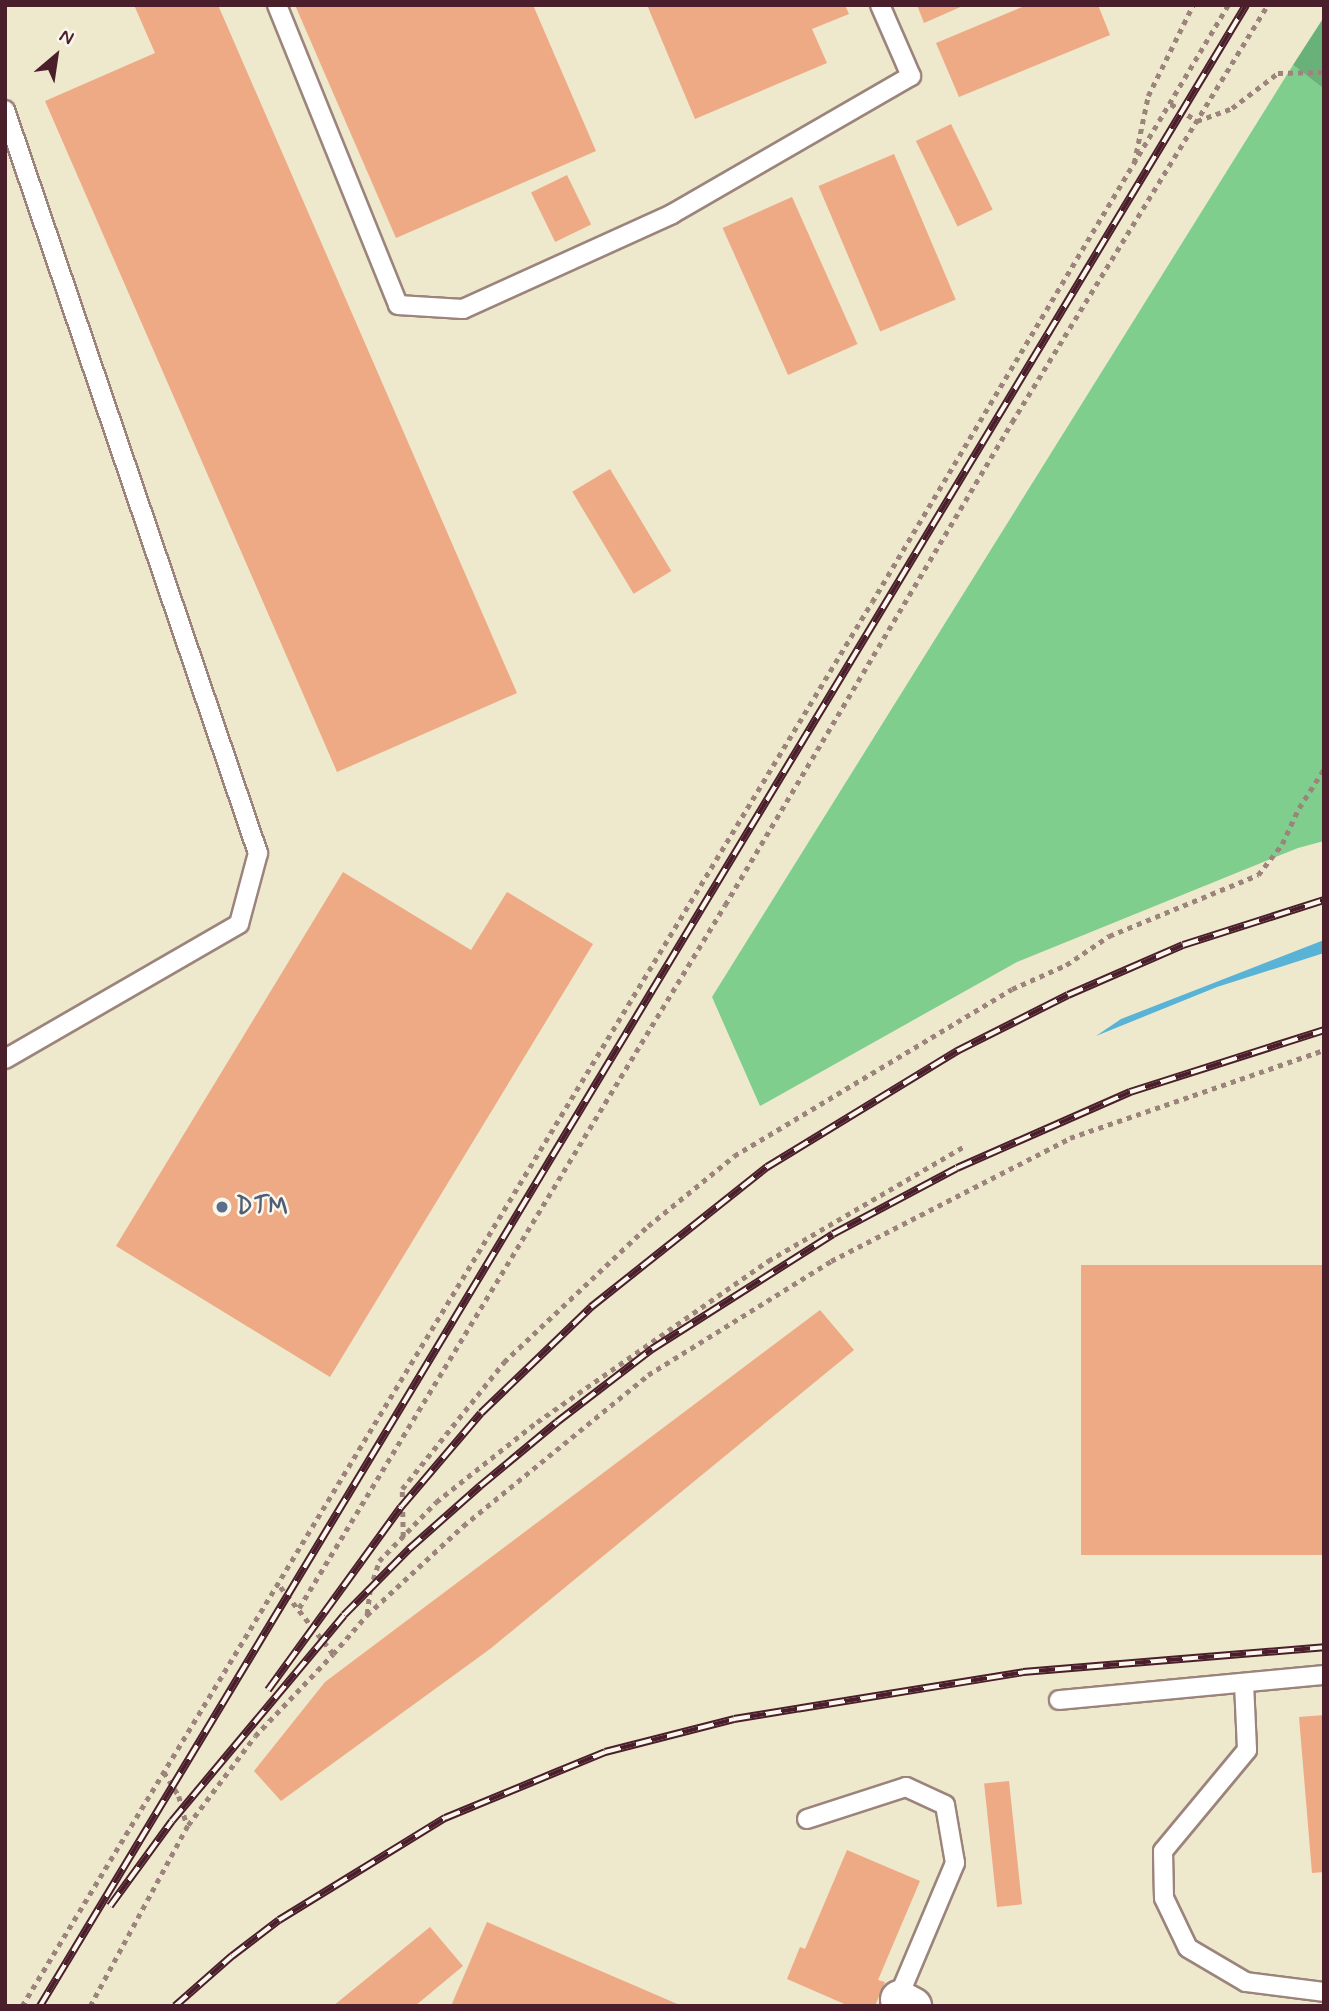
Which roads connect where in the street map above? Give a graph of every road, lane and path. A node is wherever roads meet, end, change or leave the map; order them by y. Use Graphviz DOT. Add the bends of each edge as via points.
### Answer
graph roads {
  1 [pos="277,5"];
  2 [pos="880,5"];
  3 [pos="1193,5"];
  4 [pos="1228,5"];
  5 [pos="1268,5"];
  6 [pos="1324,72"];
  7 [pos="1171,104"];
  8 [pos="5,110"];
  9 [pos="1197,121"];
  10 [pos="1133,168"];
  11 [pos="1324,769"];
  12 [pos="1324,1051"];
  13 [pos="5,1059"];
  14 [pos="963,1147"];
  15 [pos="403,1537"];
  16 [pos="277,1583"];
  17 [pos="299,1608"];
  18 [pos="367,1615"];
  19 [pos="333,1654"];
  20 [pos="1324,1675"];
  21 [pos="1244,1683"];
  22 [pos="1059,1700"];
  23 [pos="164,1772"];
  24 [pos="807,1819"];
  25 [pos="187,1825"];
  26 [pos="1324,1992"];
  27 [pos="902,2003"];
  28 [pos="22,2006"];
  29 [pos="90,2006"];
  1 -- 2 [label="lane" via="398,305 463,309 672,214 911,76"];
  3 -- 10 [label="path" via="1148,96"];
  4 -- 7 [label="path"];
  5 -- 9 [label="path"];
  6 -- 9 [label="path" via="1278,73 1233,108"];
  7 -- 9 [label="path"];
  7 -- 10 [label="path"];
  8 -- 13 [label="lane" via="258,853 239,924"];
  9 -- 17 [label="path"];
  10 -- 16 [label="path"];
  11 -- 15 [label="path" via="1298,808 1282,844 1258,875 1109,936 1066,965 1012,989 734,1156 648,1226 505,1362 402,1489"];
  12 -- 18 [label="path" via="1070,1138 831,1261 648,1375 463,1526"];
  14 -- 15 [label="path" via="768,1261 633,1352 436,1502"];
  15 -- 18 [label="path" via="379,1561"];
  16 -- 17 [label="path"];
  16 -- 23 [label="path"];
  17 -- 19 [label="path"];
  18 -- 19 [label="path"];
  19 -- 25 [label="path" via="255,1736"];
  20 -- 21 [label="lane"];
  21 -- 22 [label="lane"];
  21 -- 26 [label="lane" via="1247,1750 1164,1851 1164,1898 1188,1948 1223,1969 1246,1982"];
  23 -- 25 [label="path"];
  23 -- 28 [label="path"];
  24 -- 27 [label="lane" via="906,1787 945,1805 955,1863"];
  25 -- 29 [label="path"];
}
